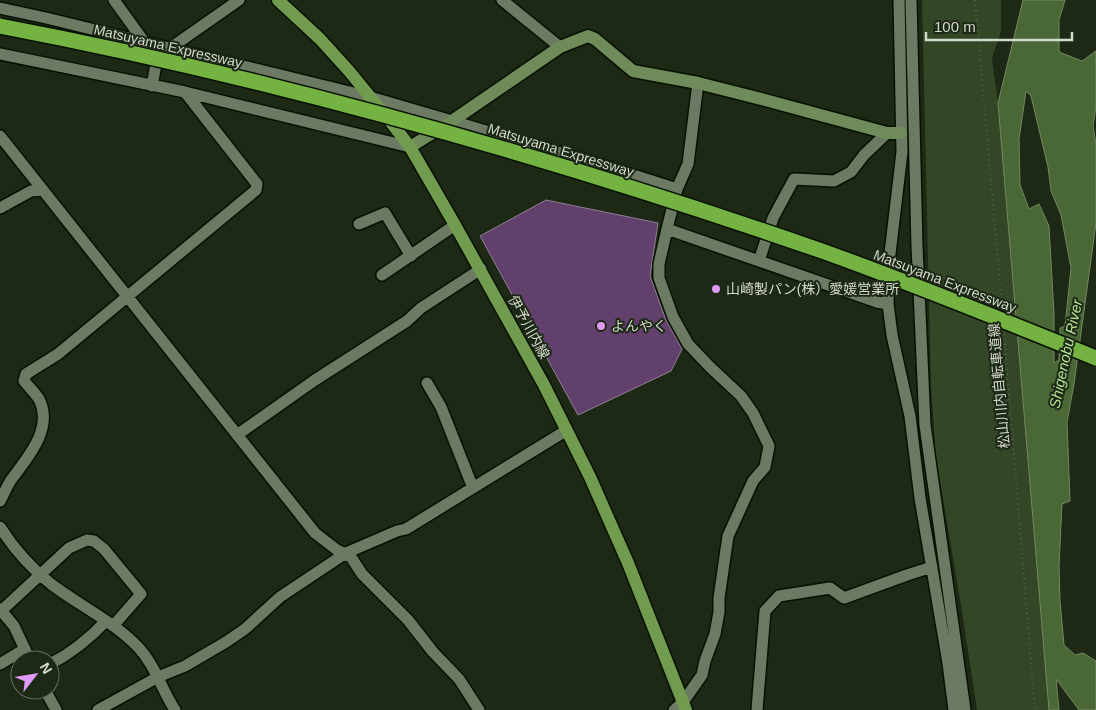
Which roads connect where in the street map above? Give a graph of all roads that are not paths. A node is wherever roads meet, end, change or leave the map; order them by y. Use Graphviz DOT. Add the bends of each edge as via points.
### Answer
graph roads {
  1 [pos="114,0"];
  2 [pos="239,0"];
  3 [pos="278,0"];
  4 [pos="502,0"];
  5 [pos="899,0"];
  6 [pos="911,0"];
  7 [pos="0,8"];
  8 [pos="0,26"];
  9 [pos="146,43"];
  10 [pos="560,47"];
  11 [pos="164,48"];
  12 [pos="0,54"];
  13 [pos="698,83"];
  14 [pos="152,86"];
  15 [pos="185,92"];
  16 [pos="370,97"];
  17 [pos="452,121"];
  18 [pos="887,133"];
  19 [pos="901,133"];
  20 [pos="0,136"];
  21 [pos="410,147"];
  22 [pos="677,189"];
  23 [pos="42,190"];
  24 [pos="0,208"];
  25 [pos="359,224"];
  26 [pos="455,226"];
  27 [pos="667,228"];
  28 [pos="411,256"];
  29 [pos="759,261"];
  30 [pos="481,269"];
  31 [pos="382,275"];
  32 [pos="128,297"];
  33 [pos="888,304"];
  34 [pos="1096,358"];
  35 [pos="426,383"];
  36 [pos="567,430"];
  37 [pos="237,436"];
  38 [pos="473,488"];
  39 [pos="0,501"];
  40 [pos="0,527"];
  41 [pos="346,554"];
  42 [pos="932,567"];
  43 [pos="42,575"];
  44 [pos="1,610"];
  45 [pos="110,624"];
  46 [pos="25,649"];
  47 [pos="60,659"];
  48 [pos="0,664"];
  49 [pos="158,677"];
  50 [pos="681,707"];
  51 [pos="98,710"];
  52 [pos="176,710"];
  53 [pos="479,710"];
  54 [pos="757,710"];
  55 [pos="954,710"];
  56 [pos="965,710"];
  1 -- 9 [label="street"];
  2 -- 11 [label="street"];
  3 -- 16 [label="main road, 伊予川内線" via="320,39"];
  4 -- 10 [label="street"];
  5 -- 19 [label="street"];
  6 -- 56 [label="street" via="925,415"];
  7 -- 9 [label="street"];
  8 -- 34 [label="highway, Matsuyama Expressway, bridge" via="218,73 483,142 823,252 977,309"];
  9 -- 11 [label="street"];
  10 -- 13 [label="street" via="588,36 633,71"];
  10 -- 17 [label="street"];
  11 -- 14 [label="street"];
  11 -- 16 [label="street"];
  12 -- 14 [label="street"];
  13 -- 18 [label="street"];
  13 -- 22 [label="street" via="688,164"];
  14 -- 15 [label="street"];
  15 -- 21 [label="street"];
  15 -- 32 [label="street" via="257,184 256,190"];
  16 -- 17 [label="street"];
  16 -- 21 [label="main road, 伊予川内線"];
  17 -- 21 [label="street"];
  17 -- 22 [label="street"];
  18 -- 19 [label="street"];
  18 -- 29 [label="street" via="851,172 834,181 794,179 773,218"];
  19 -- 33 [label="street" via="901,175 888,262"];
  20 -- 23 [label="street"];
  21 -- 26 [label="main road, 伊予川内線"];
  22 -- 27 [label="street"];
  23 -- 24 [label="street" via="31,191"];
  23 -- 32 [label="street"];
  25 -- 28 [label="street" via="385,213"];
  26 -- 28 [label="street"];
  26 -- 30 [label="main road, 伊予川内線"];
  27 -- 29 [label="street"];
  27 -- 50 [label="street" via="658,278 673,317 688,344 741,396 769,446 765,467 753,482 728,536 715,634 702,675"];
  28 -- 31 [label="street"];
  29 -- 33 [label="street"];
  30 -- 36 [label="main road, 伊予川内線"];
  30 -- 37 [label="street"];
  32 -- 37 [label="street"];
  32 -- 39 [label="street" via="58,354 26,374 24,381 42,409 41,432"];
  33 -- 42 [label="street" via="910,416"];
  35 -- 38 [label="street" via="441,407"];
  36 -- 38 [label="street"];
  36 -- 50 [label="main road, 伊予川内線" via="628,563"];
  37 -- 41 [label="street" via="315,533"];
  38 -- 41 [label="street" via="406,530"];
  40 -- 43 [label="street" via="12,546"];
  41 -- 49 [label="street" via="280,596 226,642 185,666"];
  41 -- 53 [label="street" via="459,679"];
  42 -- 54 [label="street" via="844,598 830,588 779,596 765,612"];
  42 -- 55 [label="street"];
  43 -- 44 [label="street"];
  43 -- 45 [label="street"];
  43 -- 45 [label="street" via="69,548 87,540 94,541 141,594"];
  44 -- 46 [label="street" via="14,626"];
  45 -- 47 [label="street"];
  45 -- 49 [label="street" via="140,649"];
  46 -- 48 [label="street"];
  49 -- 51 [label="street"];
  49 -- 52 [label="street"];
}
